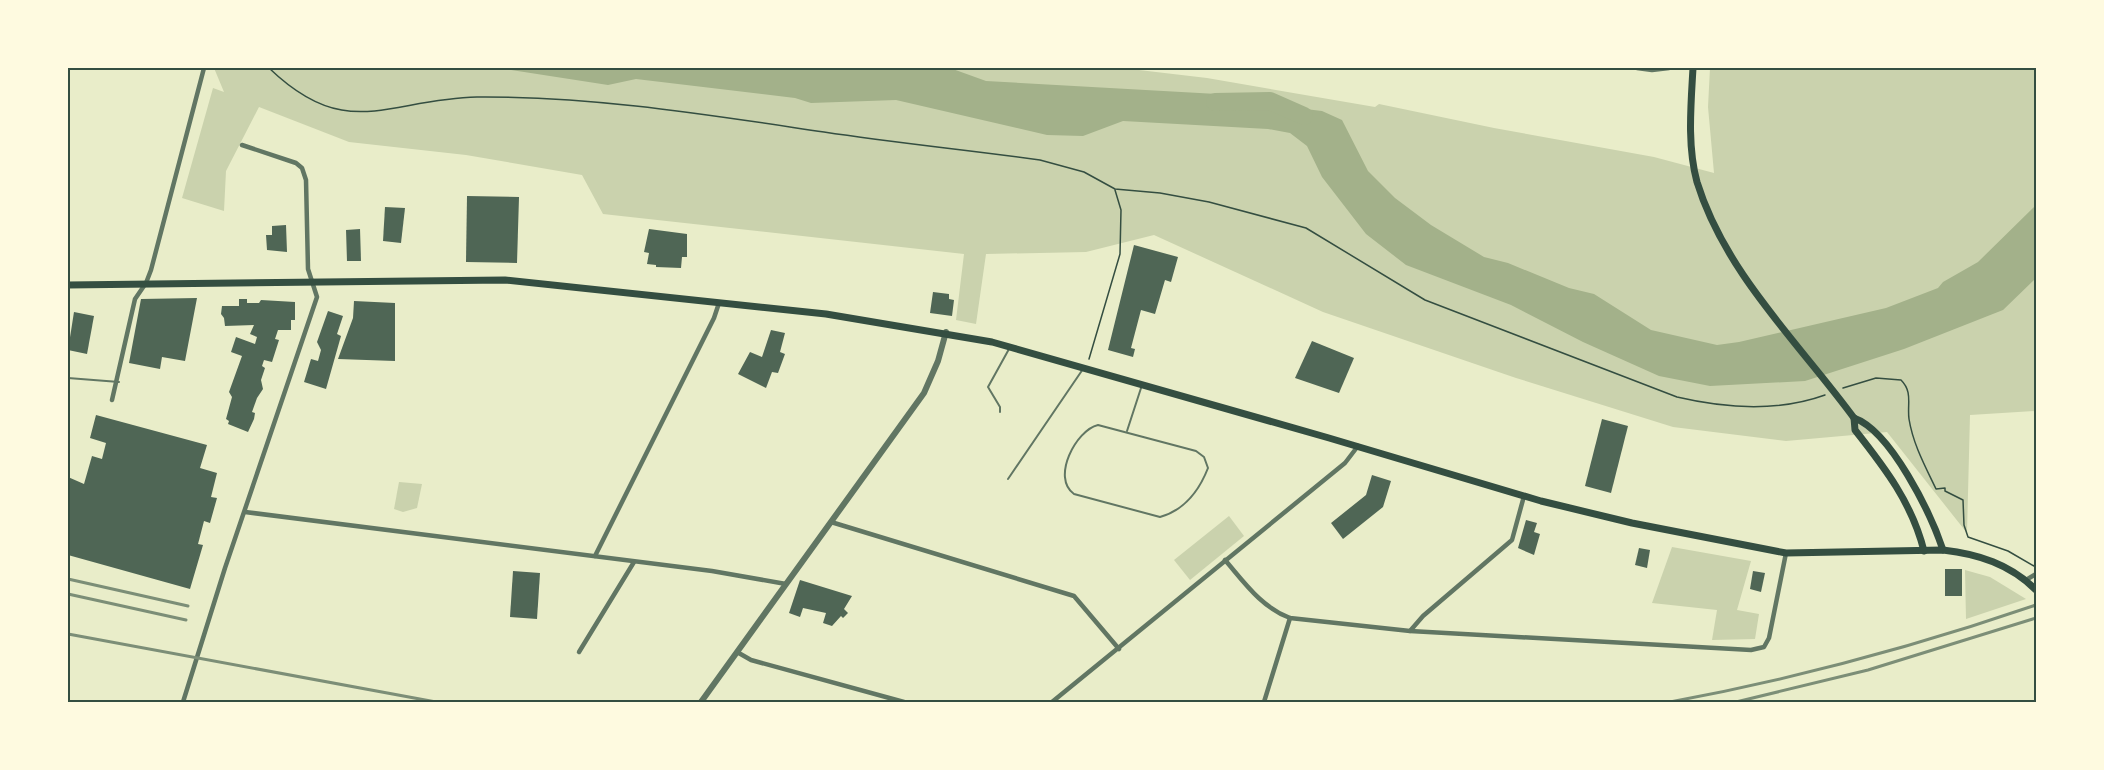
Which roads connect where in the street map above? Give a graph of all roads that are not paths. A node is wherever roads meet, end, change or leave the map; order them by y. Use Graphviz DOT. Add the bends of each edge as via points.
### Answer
graph roads {
  1 [pos="204,68"];
  2 [pos="1637,68"];
  3 [pos="1669,68"];
  4 [pos="1693,68"];
  5 [pos="242,145"];
  6 [pos="312,281"];
  7 [pos="146,283"];
  8 [pos="68,285"];
  9 [pos="719,303"];
  10 [pos="946,332"];
  11 [pos="1010,347"];
  12 [pos="1085,367"];
  13 [pos="68,378"];
  14 [pos="118,382"];
  15 [pos="1142,384"];
  16 [pos="112,400"];
  17 [pos="1000,412"];
  18 [pos="1854,418"];
  19 [pos="1127,431"];
  20 [pos="1358,446"];
  21 [pos="1008,479"];
  22 [pos="1524,496"];
  23 [pos="245,512"];
  24 [pos="831,522"];
  25 [pos="1943,550"];
  26 [pos="1924,551"];
  27 [pos="1786,553"];
  28 [pos="595,556"];
  29 [pos="1225,560"];
  30 [pos="634,562"];
  31 [pos="2037,574"];
  32 [pos="2026,579"];
  33 [pos="786,584"];
  34 [pos="2037,590"];
  35 [pos="1290,618"];
  36 [pos="1410,631"];
  37 [pos="1119,649"];
  38 [pos="579,652"];
  39 [pos="737,652"];
  40 [pos="183,702"];
  41 [pos="700,702"];
  42 [pos="904,702"];
  43 [pos="1052,702"];
  44 [pos="1264,702"];
  1 -- 7 [label="street"];
  2 -- 3 [label="street"];
  4 -- 18 [label="main road" via="1691,131 1697,181 1727,250"];
  5 -- 6 [label="street" via="302,168"];
  6 -- 7 [label="main road"];
  6 -- 9 [label="main road" via="505,280"];
  6 -- 23 [label="street" via="317,297"];
  7 -- 8 [label="main road"];
  7 -- 14 [label="street" via="135,299"];
  9 -- 10 [label="main road"];
  9 -- 28 [label="street"];
  10 -- 11 [label="main road"];
  10 -- 24 [label="street" via="924,393"];
  11 -- 12 [label="main road"];
  11 -- 17 [label="lane" via="988,387"];
  12 -- 15 [label="main road"];
  12 -- 21 [label="lane"];
  13 -- 14 [label="lane"];
  14 -- 16 [label="street"];
  15 -- 19 [label="lane"];
  15 -- 20 [label="main road"];
  18 -- 25 [label="main road" via="1866,422 1910,479"];
  18 -- 26 [label="main road" via="1855,430 1906,500"];
  19 -- 19 [label="lane" via="1196,451 1204,457 1208,468 1199,490 1170,514 1151,516 1068,489 1064,475 1072,451 1090,427"];
  20 -- 22 [label="main road"];
  20 -- 29 [label="street" via="1345,463"];
  22 -- 27 [label="main road" via="1632,523"];
  22 -- 36 [label="street" via="1512,540"];
  23 -- 28 [label="street"];
  23 -- 40 [label="street"];
  24 -- 33 [label="street"];
  24 -- 37 [label="street" via="1074,596"];
  25 -- 26 [label="main road"];
  25 -- 32 [label="main road" via="1983,557"];
  26 -- 27 [label="main road"];
  27 -- 36 [label="street" via="1769,638 1764,647 1751,650"];
  28 -- 30 [label="street"];
  29 -- 35 [label="street" via="1264,604"];
  29 -- 37 [label="street"];
  30 -- 33 [label="street"];
  30 -- 38 [label="street"];
  31 -- 32 [label="street"];
  32 -- 34 [label="main road"];
  33 -- 39 [label="street"];
  35 -- 36 [label="street"];
  35 -- 44 [label="street"];
  37 -- 43 [label="street"];
  39 -- 41 [label="street"];
  39 -- 42 [label="street" via="751,660"];
}
